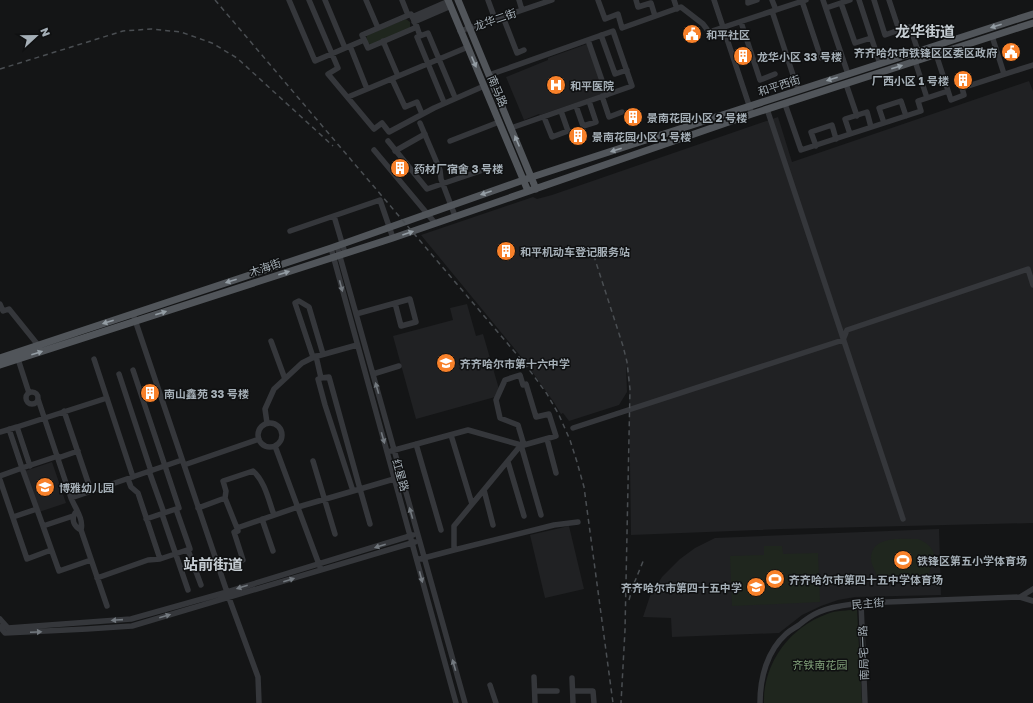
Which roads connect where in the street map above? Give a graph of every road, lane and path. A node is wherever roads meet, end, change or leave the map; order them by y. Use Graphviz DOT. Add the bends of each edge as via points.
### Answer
graph roads {
  1 [pos="289,0"];
  2 [pos="309,0"];
  3 [pos="325,0"];
  4 [pos="366,0"];
  5 [pos="402,0"];
  6 [pos="458,0"];
  7 [pos="488,0"];
  8 [pos="519,0"];
  9 [pos="551,0"];
  10 [pos="598,0"];
  11 [pos="636,0"];
  12 [pos="674,0"];
  13 [pos="714,0"];
  14 [pos="748,0"];
  15 [pos="757,0"];
  16 [pos="772,0"];
  17 [pos="823,0"];
  18 [pos="850,0"];
  19 [pos="859,0"];
  20 [pos="874,0"];
  21 [pos="889,0"];
  22 [pos="804,1"];
  23 [pos="449,3"];
  24 [pos="841,3"];
  25 [pos="826,8"];
  26 [pos="677,9"];
  27 [pos="522,10"];
  28 [pos="774,11"];
  29 [pos="1033,14"];
  30 [pos="655,16"];
  31 [pos="502,17"];
  32 [pos="495,19"];
  33 [pos="413,22"];
  34 [pos="741,22"];
  35 [pos="1033,23"];
  36 [pos="378,28"];
  37 [pos="469,28"];
  38 [pos="723,28"];
  39 [pos="899,30"];
  40 [pos="460,31"];
  41 [pos="601,35"];
  42 [pos="992,36"];
  43 [pos="419,37"];
  44 [pos="871,38"];
  45 [pos="364,40"];
  46 [pos="383,41"];
  47 [pos="589,43"];
  48 [pos="347,47"];
  49 [pos="468,47"];
  50 [pos="524,50"];
  51 [pos="840,51"];
  52 [pos="918,51"];
  53 [pos="332,54"];
  54 [pos="936,54"];
  55 [pos="439,59"];
  56 [pos="915,61"];
  57 [pos="428,64"];
  58 [pos="880,64"];
  59 [pos="1033,65"];
  60 [pos="627,70"];
  61 [pos="489,74"];
  62 [pos="775,74"];
  63 [pos="848,74"];
  64 [pos="1004,74"];
  65 [pos="395,78"];
  66 [pos="846,84"];
  67 [pos="484,86"];
  68 [pos="368,89"];
  69 [pos="798,90"];
  70 [pos="948,91"];
  71 [pos="454,95"];
  72 [pos="605,96"];
  73 [pos="348,98"];
  74 [pos="927,98"];
  75 [pos="443,100"];
  76 [pos="589,101"];
  77 [pos="785,104"];
  78 [pos="576,106"];
  79 [pos="749,106"];
  80 [pos="767,110"];
  81 [pos="561,111"];
  82 [pos="622,112"];
  83 [pos="422,114"];
  84 [pos="752,114"];
  85 [pos="857,116"];
  86 [pos="906,116"];
  87 [pos="544,117"];
  88 [pos="499,122"];
  89 [pos="884,123"];
  90 [pos="420,124"];
  91 [pos="871,127"];
  92 [pos="511,128"];
  93 [pos="425,134"];
  94 [pos="850,134"];
  95 [pos="836,139"];
  96 [pos="388,141"];
  97 [pos="450,141"];
  98 [pos="816,146"];
  99 [pos="374,150"];
  100 [pos="396,151"];
  101 [pos="489,168"];
  102 [pos="532,177"];
  103 [pos="523,180"];
  104 [pos="443,184"];
  105 [pos="536,188"];
  106 [pos="528,191"];
  107 [pos="451,206"];
  108 [pos="427,214"];
  109 [pos="334,216"];
  110 [pos="455,216"];
  111 [pos="435,223"];
  112 [pos="389,228"];
  113 [pos="290,231"];
  114 [pos="393,238"];
  115 [pos="337,246"];
  116 [pos="339,255"];
  117 [pos="1033,285"];
  118 [pos="395,303"];
  119 [pos="0,304"];
  120 [pos="2,312"];
  121 [pos="356,314"];
  122 [pos="134,317"];
  123 [pos="843,340"];
  124 [pos="271,341"];
  125 [pos="38,345"];
  126 [pos="357,345"];
  127 [pos="323,354"];
  128 [pos="314,357"];
  129 [pos="0,358"];
  130 [pos="18,359"];
  131 [pos="94,359"];
  132 [pos="0,365"];
  133 [pos="399,366"];
  134 [pos="133,370"];
  135 [pos="119,374"];
  136 [pos="372,374"];
  137 [pos="321,378"];
  138 [pos="284,379"];
  139 [pos="29,393"];
  140 [pos="106,398"];
  141 [pos="38,399"];
  142 [pos="336,402"];
  143 [pos="325,404"];
  144 [pos="64,411"];
  145 [pos="44,417"];
  146 [pos="267,424"];
  147 [pos="17,427"];
  148 [pos="573,428"];
  149 [pos="9,429"];
  150 [pos="0,432"];
  151 [pos="451,435"];
  152 [pos="547,438"];
  153 [pos="259,439"];
  154 [pos="416,444"];
  155 [pos="523,445"];
  156 [pos="275,446"];
  157 [pos="394,450"];
  158 [pos="78,451"];
  159 [pos="386,452"];
  160 [pos="341,453"];
  161 [pos="350,454"];
  162 [pos="58,457"];
  163 [pos="183,462"];
  164 [pos="313,462"];
  165 [pos="508,462"];
  166 [pos="30,466"];
  167 [pos="165,466"];
  168 [pos="22,468"];
  169 [pos="150,471"];
  170 [pos="556,473"];
  171 [pos="0,476"];
  172 [pos="130,478"];
  173 [pos="0,480"];
  174 [pos="394,480"];
  175 [pos="360,489"];
  176 [pos="484,490"];
  177 [pos="91,491"];
  178 [pos="353,491"];
  179 [pos="71,498"];
  180 [pos="226,498"];
  181 [pos="325,499"];
  182 [pos="472,504"];
  183 [pos="298,507"];
  184 [pos="198,508"];
  185 [pos="37,509"];
  186 [pos="176,509"];
  187 [pos="75,513"];
  188 [pos="163,513"];
  189 [pos="274,515"];
  190 [pos="541,515"];
  191 [pos="524,516"];
  192 [pos="13,517"];
  193 [pos="146,519"];
  194 [pos="262,519"];
  195 [pos="903,519"];
  196 [pos="578,522"];
  197 [pos="370,524"];
  198 [pos="493,525"];
  199 [pos="43,526"];
  200 [pos="237,528"];
  201 [pos="440,530"];
  202 [pos="336,534"];
  203 [pos="417,534"];
  204 [pos="410,536"];
  205 [pos="419,541"];
  206 [pos="412,543"];
  207 [pos="51,550"];
  208 [pos="188,550"];
  209 [pos="454,550"];
  210 [pos="272,551"];
  211 [pos="176,554"];
  212 [pos="424,558"];
  213 [pos="91,560"];
  214 [pos="160,560"];
  215 [pos="243,560"];
  216 [pos="417,560"];
  217 [pos="319,564"];
  218 [pos="321,570"];
  219 [pos="97,578"];
  220 [pos="201,585"];
  221 [pos="1033,589"];
  222 [pos="188,590"];
  223 [pos="228,595"];
  224 [pos="1020,597"];
  225 [pos="1033,601"];
  226 [pos="861,603"];
  227 [pos="107,606"];
  228 [pos="0,619"];
  229 [pos="0,627"];
  230 [pos="534,677"];
  231 [pos="572,678"];
  232 [pos="490,685"];
  233 [pos="535,691"];
  234 [pos="557,691"];
  235 [pos="573,691"];
  236 [pos="259,703"];
  237 [pos="456,703"];
  238 [pos="465,703"];
  239 [pos="496,703"];
  240 [pos="535,703"];
  241 [pos="573,703"];
  242 [pos="594,703"];
  243 [pos="760,703"];
  244 [pos="865,703"];
  1 -- 53 [label="street" via="315,61"];
  2 -- 53 [label="street"];
  3 -- 48 [label="street"];
  4 -- 36 [label="street"];
  5 -- 33 [label="street"];
  6 -- 37 [label="main road, 南马路"];
  7 -- 32 [label="street"];
  8 -- 27 [label="street"];
  9 -- 27 [label="street, 龙华二街"];
  10 -- 30 [label="street" via="605,19 618,14 622,28"];
  11 -- 30 [label="street" via="638,7 651,3"];
  12 -- 26 [label="street"];
  13 -- 38 [label="street"];
  14 -- 15 [label="street" via="748,3"];
  16 -- 28 [label="street"];
  17 -- 25 [label="street"];
  18 -- 24 [label="street"];
  19 -- 44 [label="street"];
  20 -- 39 [label="street" via="885,35"];
  21 -- 39 [label="street"];
  22 -- 28 [label="street"];
  22 -- 51 [label="street" via="821,58"];
  23 -- 33 [label="street"];
  23 -- 40 [label="main road, 南马路"];
  24 -- 25 [label="street"];
  24 -- 44 [label="street" via="855,43"];
  25 -- 51 [label="street"];
  26 -- 30 [label="street"];
  26 -- 38 [label="street" via="681,7 709,32"];
  27 -- 31 [label="street, 龙华二街"];
  28 -- 34 [label="street"];
  28 -- 69 [label="street"];
  29 -- 52 [label="main road, 和平西街, one-way"];
  31 -- 32 [label="street, 龙华二街"];
  31 -- 50 [label="street" via="517,53"];
  32 -- 37 [label="street, 龙华二街"];
  33 -- 36 [label="street"];
  33 -- 43 [label="street"];
  33 -- 46 [label="street"];
  34 -- 38 [label="street"];
  34 -- 62 [label="street" via="760,80"];
  35 -- 42 [label="main road, 和平西街"];
  36 -- 45 [label="street" via="362,35"];
  37 -- 40 [label="street, 龙华二街"];
  37 -- 61 [label="main road, 南马路"];
  38 -- 79 [label="street"];
  39 -- 52 [label="street" via="910,27"];
  40 -- 49 [label="main road, 南马路"];
  41 -- 60 [label="street" via="613,31"];
  41 -- 60 [label="street" via="615,74"];
  41 -- 61 [label="street"];
  42 -- 54 [label="main road, 和平西街"];
  42 -- 64 [label="street"];
  43 -- 55 [label="street" via="428,33"];
  43 -- 57 [label="street"];
  44 -- 58 [label="street"];
  45 -- 46 [label="street" via="368,48"];
  45 -- 48 [label="street"];
  46 -- 65 [label="street"];
  47 -- 72 [label="street"];
  48 -- 53 [label="street"];
  48 -- 68 [label="street"];
  49 -- 55 [label="street"];
  49 -- 67 [label="main road, 南马路, one-way"];
  51 -- 63 [label="street"];
  52 -- 58 [label="main road, 和平西街"];
  53 -- 73 [label="street" via="338,68 328,74"];
  54 -- 56 [label="main road, 和平西街"];
  54 -- 70 [label="street"];
  55 -- 57 [label="street"];
  55 -- 71 [label="street"];
  66 -- 56 [label="main road, 和平西街, one-way"];
  56 -- 74 [label="street"];
  57 -- 65 [label="street"];
  57 -- 75 [label="street"];
  58 -- 63 [label="main road, 和平西街"];
  59 -- 64 [label="street"];
  60 -- 72 [label="street" via="632,86"];
  61 -- 92 [label="main road, 南马路"];
  63 -- 69 [label="main road, 和平西街, one-way"];
  64 -- 70 [label="street" via="962,88 964,95 951,100"];
  65 -- 68 [label="street"];
  65 -- 83 [label="street" via="405,107 417,102"];
  66 -- 77 [label="main road, 和平西街"];
  66 -- 85 [label="street"];
  67 -- 83 [label="street"];
  67 -- 88 [label="main road, 南马路"];
  68 -- 73 [label="street"];
  69 -- 79 [label="main road, 和平西街"];
  70 -- 74 [label="street"];
  72 -- 76 [label="street"];
  72 -- 82 [label="street" via="609,117"];
  73 -- 83 [label="street" via="374,129 382,123 389,132"];
  74 -- 86 [label="street" via="918,101 921,111"];
  76 -- 78 [label="street"];
  76 -- 78 [label="street" via="596,122 583,126"];
  77 -- 80 [label="main road, 和平西街"];
  77 -- 98 [label="street" via="800,150"];
  78 -- 81 [label="street"];
  79 -- 84 [label="street"];
  79 -- 102 [label="main road, 和平西街, one-way"];
  80 -- 84 [label="main road, 和平西街"];
  80 -- 123 [label="street"];
  81 -- 87 [label="street"];
  81 -- 87 [label="street" via="568,131 552,137"];
  84 -- 105 [label="main road, 和平西街"];
  85 -- 91 [label="street" via="867,112"];
  85 -- 94 [label="street" via="845,119"];
  86 -- 89 [label="street"];
  86 -- 89 [label="street" via="901,101 879,108"];
  87 -- 92 [label="street"];
  88 -- 97 [label="street"];
  88 -- 103 [label="main road, 南马路"];
  89 -- 91 [label="street"];
  90 -- 93 [label="street"];
  91 -- 94 [label="street"];
  102 -- 92 [label="main road, 南马路, one-way"];
  93 -- 100 [label="street"];
  93 -- 104 [label="street"];
  94 -- 95 [label="street"];
  95 -- 98 [label="street"];
  95 -- 98 [label="street" via="832,126 811,132"];
  96 -- 100 [label="street"];
  99 -- 108 [label="street"];
  100 -- 104 [label="street" via="427,190"];
  101 -- 104 [label="street"];
  102 -- 103 [label="main road, 木海街"];
  102 -- 105 [label="main road, 南马路"];
  103 -- 106 [label="main road, 南马路"];
  103 -- 107 [label="main road, 木海街, one-way"];
  104 -- 107 [label="street"];
  105 -- 106 [label="main road, 木海街"];
  106 -- 110 [label="main road, 木海街"];
  107 -- 108 [label="main road, 木海街"];
  107 -- 110 [label="street"];
  108 -- 111 [label="street"];
  108 -- 112 [label="main road, 木海街"];
  109 -- 112 [label="street" via="380,200"];
  109 -- 113 [label="street"];
  109 -- 115 [label="street"];
  110 -- 111 [label="main road, 木海街"];
  114 -- 111 [label="main road, 木海街, one-way"];
  112 -- 114 [label="street"];
  112 -- 115 [label="main road, 木海街"];
  114 -- 116 [label="main road, 木海街"];
  115 -- 116 [label="street, 红星路"];
  115 -- 116 [label="street"];
  115 -- 122 [label="main road, 木海街, one-way"];
  116 -- 121 [label="street, 红星路"];
  122 -- 116 [label="main road, 木海街, one-way"];
  116 -- 126 [label="street, 红星路, one-way"];
  117 -- 123 [label="street" via="1028,269 847,330"];
  118 -- 118 [label="street" via="410,299 416,322 401,326"];
  118 -- 121 [label="street"];
  119 -- 120 [label="street"];
  120 -- 125 [label="street" via="9,309"];
  121 -- 136 [label="street, 红星路"];
  122 -- 125 [label="main road, 木海街, one-way"];
  130 -- 122 [label="main road, 木海街, one-way"];
  122 -- 163 [label="street"];
  123 -- 148 [label="street"];
  123 -- 195 [label="street"];
  124 -- 138 [label="street"];
  125 -- 129 [label="main road, 木海街"];
  126 -- 127 [label="street"];
  126 -- 159 [label="street, 红星路, one-way"];
  127 -- 128 [label="street"];
  127 -- 128 [label="street" via="309,307 299,302 295,303"];
  128 -- 137 [label="street"];
  128 -- 138 [label="street" via="302,363"];
  130 -- 132 [label="main road, 木海街"];
  130 -- 139 [label="street"];
  131 -- 140 [label="street"];
  133 -- 136 [label="street"];
  134 -- 167 [label="street"];
  135 -- 169 [label="street"];
  157 -- 136 [label="street, 红星路, one-way"];
  137 -- 142 [label="street" via="329,377"];
  137 -- 143 [label="street" via="318,379"];
  138 -- 146 [label="street" via="274,389 264,408"];
  139 -- 141 [label="street" via="36,394"];
  139 -- 141 [label="street" via="26,398 29,403 35,404"];
  140 -- 144 [label="street"];
  140 -- 172 [label="street"];
  141 -- 145 [label="street"];
  142 -- 143 [label="street"];
  142 -- 161 [label="street"];
  143 -- 160 [label="street"];
  144 -- 145 [label="street"];
  144 -- 158 [label="street"];
  145 -- 147 [label="street"];
  145 -- 162 [label="street"];
  146 -- 153 [label="street" via="260,429"];
  146 -- 156 [label="street" via="274,423 282,432 281,439"];
  147 -- 149 [label="street"];
  147 -- 166 [label="street"];
  149 -- 150 [label="street"];
  149 -- 168 [label="street"];
  151 -- 154 [label="street"];
  151 -- 155 [label="street" via="468,430"];
  151 -- 182 [label="street"];
  152 -- 155 [label="street"];
  152 -- 155 [label="street" via="556,436 549,414 536,418 526,384 523,385 520,375 505,380 496,400 500,418 518,425"];
  152 -- 170 [label="street"];
  153 -- 156 [label="street" via="266,446"];
  153 -- 163 [label="street"];
  154 -- 157 [label="street"];
  154 -- 201 [label="street"];
  155 -- 165 [label="street"];
  155 -- 190 [label="street"];
  156 -- 183 [label="street"];
  157 -- 159 [label="street"];
  203 -- 157 [label="street, 红星路, one-way"];
  158 -- 162 [label="street"];
  158 -- 177 [label="street"];
  159 -- 174 [label="street, 红星路"];
  160 -- 161 [label="street"];
  160 -- 178 [label="street"];
  161 -- 175 [label="street"];
  162 -- 166 [label="street"];
  162 -- 179 [label="street"];
  163 -- 167 [label="street"];
  163 -- 184 [label="street"];
  164 -- 181 [label="street"];
  165 -- 176 [label="street"];
  165 -- 191 [label="street"];
  166 -- 168 [label="street"];
  167 -- 169 [label="street"];
  167 -- 186 [label="street" via="179,508"];
  168 -- 171 [label="street"];
  168 -- 185 [label="street"];
  169 -- 172 [label="street"];
  169 -- 188 [label="street"];
  172 -- 177 [label="street"];
  172 -- 193 [label="street" via="131,487 138,493"];
  173 -- 192 [label="street"];
  174 -- 175 [label="street"];
  174 -- 204 [label="street, 红星路"];
  175 -- 178 [label="street"];
  175 -- 197 [label="street"];
  176 -- 182 [label="street"];
  176 -- 198 [label="street"];
  177 -- 179 [label="street"];
  178 -- 181 [label="street"];
  179 -- 187 [label="street"];
  180 -- 184 [label="street"];
  180 -- 189 [label="street" via="223,481 253,471 266,492"];
  180 -- 200 [label="street"];
  181 -- 183 [label="street"];
  181 -- 202 [label="street"];
  182 -- 209 [label="street" via="454,526"];
  183 -- 189 [label="street"];
  183 -- 217 [label="street"];
  184 -- 223 [label="street"];
  185 -- 192 [label="street"];
  185 -- 199 [label="street"];
  186 -- 188 [label="street"];
  186 -- 208 [label="street"];
  187 -- 199 [label="street"];
  187 -- 213 [label="street" via="74,524 81,530"];
  188 -- 193 [label="street"];
  188 -- 211 [label="street"];
  189 -- 194 [label="street"];
  192 -- 207 [label="street" via="27,559"];
  193 -- 214 [label="street"];
  194 -- 200 [label="street"];
  194 -- 210 [label="street"];
  196 -- 209 [label="street" via="554,525"];
  199 -- 207 [label="street"];
  200 -- 215 [label="street" via="238,531 234,532"];
  203 -- 204 [label="street"];
  203 -- 205 [label="street, 红星路"];
  204 -- 206 [label="street, 红星路"];
  204 -- 217 [label="street, one-way"];
  205 -- 206 [label="street"];
  205 -- 212 [label="street, 红星路"];
  206 -- 216 [label="street, 红星路"];
  206 -- 218 [label="street"];
  207 -- 213 [label="street" via="59,571"];
  208 -- 211 [label="street"];
  208 -- 220 [label="street"];
  209 -- 212 [label="street"];
  211 -- 214 [label="street"];
  211 -- 222 [label="street"];
  212 -- 216 [label="street"];
  238 -- 212 [label="street, 红星路, one-way"];
  213 -- 219 [label="street"];
  214 -- 219 [label="street" via="148,560"];
  216 -- 237 [label="street, 红星路, one-way"];
  217 -- 218 [label="street"];
  217 -- 223 [label="street, one-way"];
  223 -- 218 [label="street, one-way"];
  219 -- 227 [label="street"];
  221 -- 224 [label="street"];
  223 -- 228 [label="street, one-way" via="131,619 8,628"];
  229 -- 223 [label="street, one-way" via="5,633 132,626"];
  223 -- 236 [label="street" via="258,677"];
  224 -- 225 [label="street, 民主街"];
  224 -- 226 [label="street, 民主街"];
  226 -- 243 [label="street, 民主街" via="819,612 786,634 775,646 769,658 760,690"];
  226 -- 244 [label="street, 南局宅一路"];
  230 -- 233 [label="street"];
  231 -- 235 [label="street"];
  232 -- 239 [label="street"];
  233 -- 234 [label="street"];
  233 -- 240 [label="street"];
  235 -- 241 [label="street"];
  235 -- 242 [label="street" via="592,691"];
}
